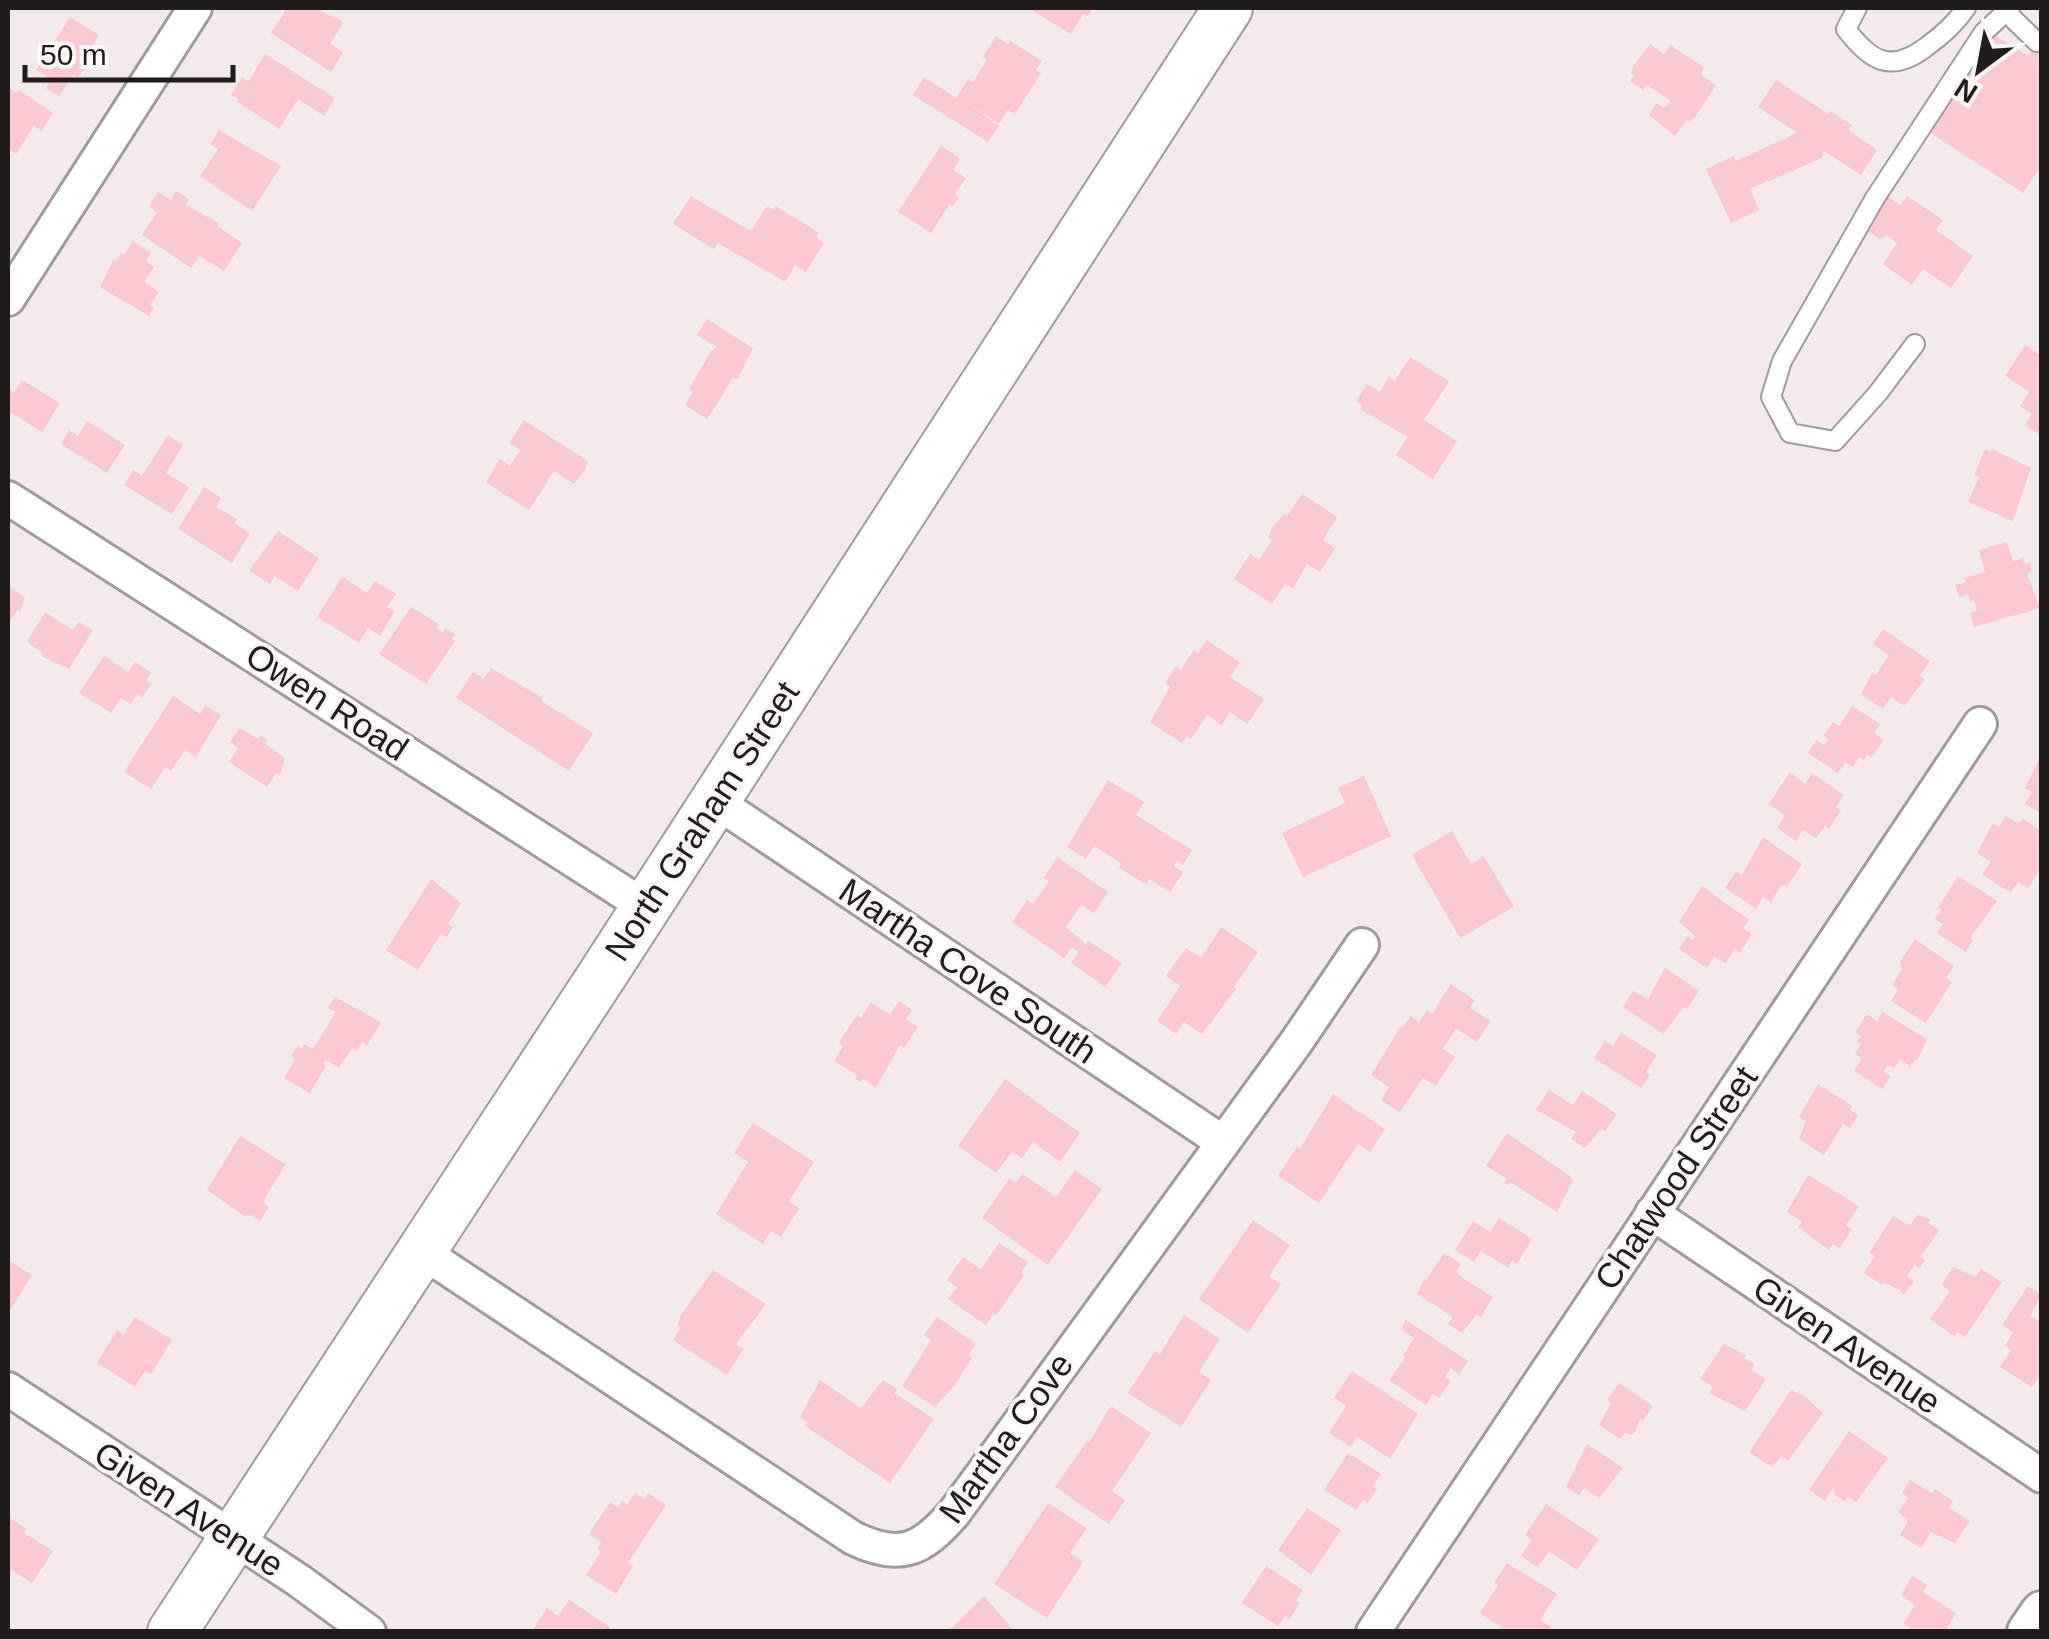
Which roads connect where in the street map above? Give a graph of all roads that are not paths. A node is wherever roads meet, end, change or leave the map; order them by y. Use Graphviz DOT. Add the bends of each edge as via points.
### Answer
graph roads {
  1 [pos="195,8"];
  2 [pos="1228,8"];
  3 [pos="1857,8"];
  4 [pos="1966,8"];
  5 [pos="2008,10"];
  6 [pos="2037,42"];
  7 [pos="8,298"];
  8 [pos="1916,344"];
  9 [pos="8,498"];
  10 [pos="1980,724"];
  11 [pos="715,801"];
  12 [pos="646,906"];
  13 [pos="1362,945"];
  14 [pos="1221,1141"];
  15 [pos="1652,1213"];
  16 [pos="421,1251"];
  17 [pos="8,1389"];
  18 [pos="2042,1476"];
  19 [pos="234,1538"];
  20 [pos="2042,1613"];
  21 [pos="172,1632"];
  22 [pos="368,1632"];
  23 [pos="1373,1632"];
  24 [pos="2029,1632"];
  1 -- 7 [label="street"];
  2 -- 11 [label="main road, North Graham Street"];
  3 -- 4 [label="lane" via="1846,29 1862,50 1895,62 1908,61 1952,28"];
  5 -- 6 [label="lane"];
  5 -- 8 [label="lane" via="1984,32 1875,198 1782,361 1771,397 1790,433 1835,441"];
  9 -- 12 [label="street, Owen Road"];
  10 -- 15 [label="street, Chatwood Street"];
  11 -- 12 [label="main road, North Graham Street"];
  11 -- 14 [label="street, Martha Cove South"];
  12 -- 16 [label="main road, North Graham Street"];
  13 -- 14 [label="street, Martha Cove"];
  14 -- 16 [label="street, Martha Cove" via="954,1513 927,1540 902,1550 887,1552 853,1538"];
  15 -- 18 [label="street, Given Avenue"];
  15 -- 23 [label="street, Chatwood Street"];
  16 -- 19 [label="main road, North Graham Street"];
  17 -- 19 [label="street, Given Avenue"];
  19 -- 21 [label="main road, North Graham Street"];
  19 -- 22 [label="street, Given Avenue"];
  20 -- 24 [label="street"];
}
